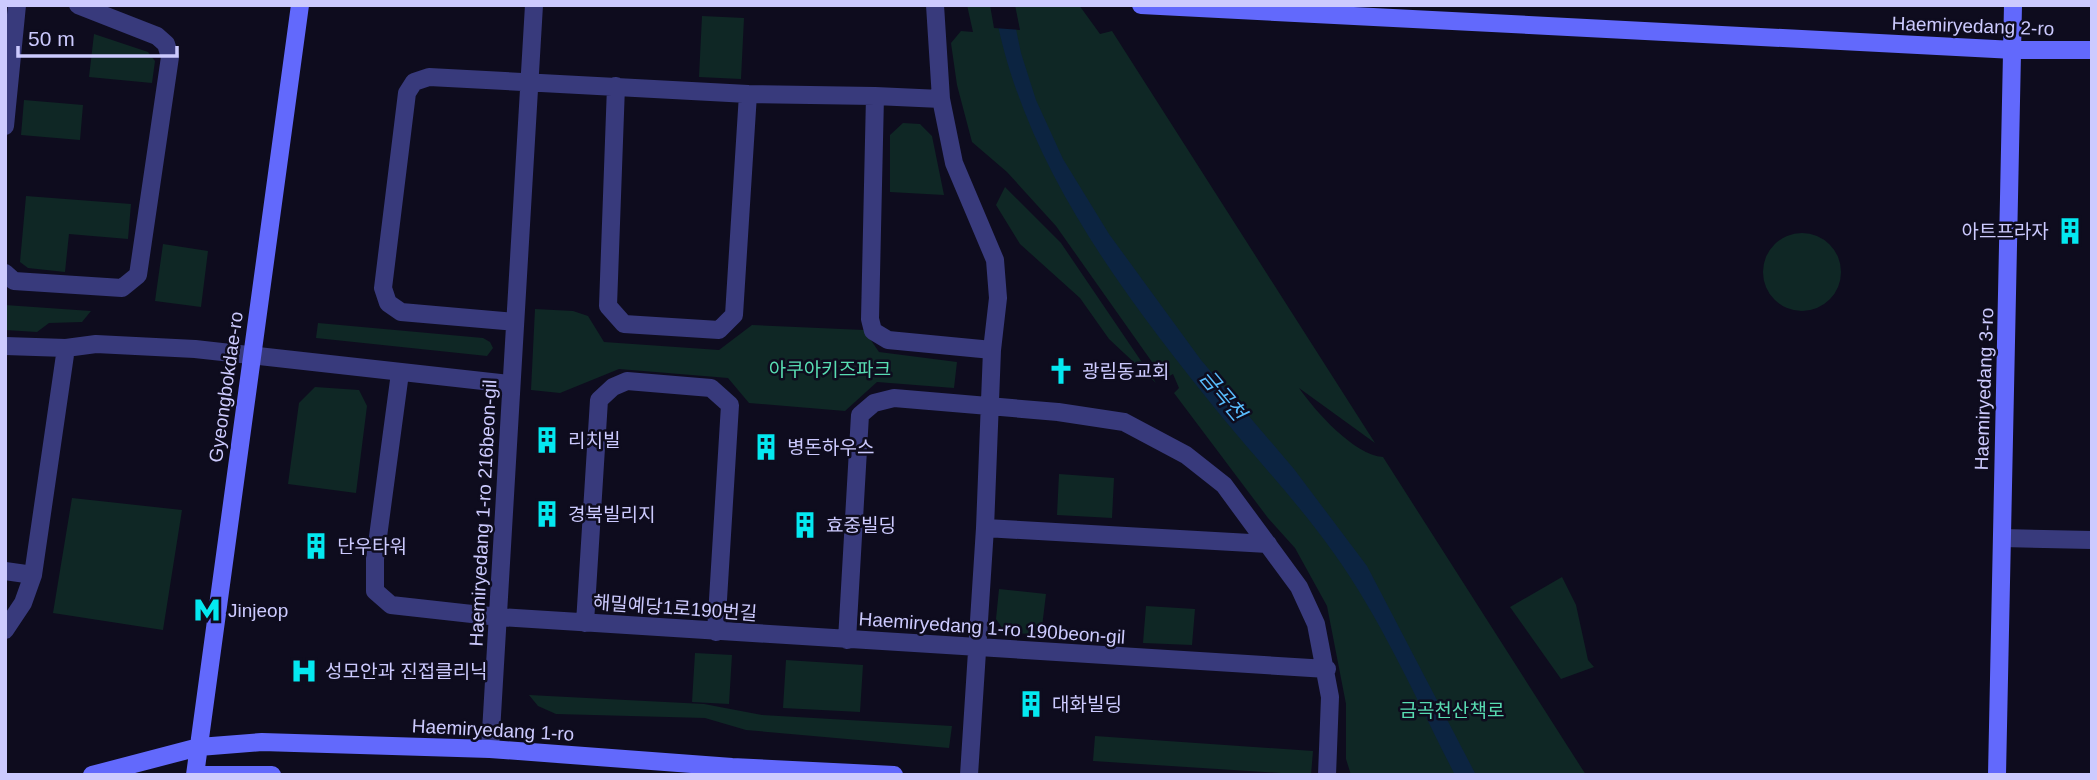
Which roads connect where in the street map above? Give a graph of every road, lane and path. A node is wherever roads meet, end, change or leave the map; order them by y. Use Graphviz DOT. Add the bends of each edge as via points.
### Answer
graph roads {
  1 [pos="17,5"];
  2 [pos="78,5"];
  3 [pos="300,5"];
  4 [pos="534,5"];
  5 [pos="935,5"];
  6 [pos="1141,5"];
  7 [pos="2013,5"];
  8 [pos="2014,50"];
  9 [pos="2092,50"];
  10 [pos="529,80"];
  11 [pos="616,86"];
  12 [pos="748,94"];
  13 [pos="875,96"];
  14 [pos="941,99"];
  15 [pos="5,126"];
  16 [pos="5,273"];
  17 [pos="515,321"];
  18 [pos="5,346"];
  19 [pos="66,348"];
  20 [pos="992,350"];
  21 [pos="251,355"];
  22 [pos="400,373"];
  23 [pos="510,384"];
  24 [pos="990,406"];
  25 [pos="985,528"];
  26 [pos="2001,538"];
  27 [pos="2092,540"];
  28 [pos="1268,544"];
  29 [pos="5,571"];
  30 [pos="33,575"];
  31 [pos="499,617"];
  32 [pos="585,623"];
  33 [pos="5,630"];
  34 [pos="716,632"];
  35 [pos="847,640"];
  36 [pos="975,649"];
  37 [pos="1327,669"];
  38 [pos="198,747"];
  39 [pos="490,749"];
  40 [pos="92,775"];
  41 [pos="195,775"];
  42 [pos="201,775"];
  43 [pos="272,775"];
  44 [pos="894,775"];
  45 [pos="969,775"];
  46 [pos="1327,775"];
  47 [pos="1997,775"];
  1 -- 15 [label="street"];
  2 -- 16 [label="street" via="157,36 170,57 138,275 122,288 14,281"];
  3 -- 21 [label="street, Gyeongbokdae-ro"];
  4 -- 10 [label="street, Haemiryedang 1-ro 216beon-gil"];
  5 -- 14 [label="street"];
  6 -- 8 [label="street, Haemiryedang 2-ro"];
  7 -- 8 [label="street, Haemiryedang 3-ro"];
  8 -- 9 [label="street, Haemiryedang 2-ro"];
  8 -- 26 [label="street, Haemiryedang 3-ro"];
  10 -- 11 [label="street"];
  10 -- 17 [label="street, Haemiryedang 1-ro 216beon-gil"];
  10 -- 17 [label="street" via="429,77 414,82 407,93 383,288 388,303 401,312"];
  11 -- 12 [label="street"];
  11 -- 12 [label="street" via="608,306 624,324 719,330 734,315"];
  12 -- 13 [label="street"];
  13 -- 14 [label="street"];
  13 -- 20 [label="street" via="873,331 888,340"];
  14 -- 20 [label="street" via="954,163 995,260 998,298"];
  17 -- 23 [label="street, Haemiryedang 1-ro 216beon-gil"];
  18 -- 19 [label="street"];
  19 -- 21 [label="street" via="96,344"];
  19 -- 30 [label="street"];
  20 -- 24 [label="street"];
  21 -- 22 [label="street"];
  21 -- 38 [label="street, Gyeongbokdae-ro"];
  22 -- 23 [label="street"];
  22 -- 31 [label="street, 해밀예당1로190번길" via="375,559 375,591 391,605"];
  23 -- 31 [label="street, Haemiryedang 1-ro 216beon-gil"];
  24 -- 25 [label="street"];
  24 -- 28 [label="street" via="1124,422 1186,455 1224,485"];
  24 -- 35 [label="street, Haemiryedang 1-ro 190beon-gil" via="894,398 874,404 860,415"];
  25 -- 28 [label="street"];
  25 -- 36 [label="street"];
  26 -- 27 [label="street"];
  26 -- 47 [label="street, Haemiryedang 3-ro"];
  28 -- 37 [label="street" via="1299,587 1316,624"];
  29 -- 30 [label="street"];
  30 -- 33 [label="street" via="23,603"];
  31 -- 32 [label="street, 해밀예당1로190번길"];
  31 -- 39 [label="street, Haemiryedang 1-ro 216beon-gil"];
  32 -- 34 [label="street, 해밀예당1로190번길"];
  32 -- 34 [label="street" via="599,400 627,380 710,388 730,405"];
  34 -- 35 [label="street, 해밀예당1로190번길"];
  35 -- 36 [label="street, Haemiryedang 1-ro 190beon-gil"];
  36 -- 37 [label="street, Haemiryedang 1-ro 190beon-gil"];
  36 -- 45 [label="street"];
  37 -- 46 [label="street" via="1331,697"];
  38 -- 39 [label="street, Haemiryedang 1-ro" via="262,742"];
  38 -- 40 [label="street, Haemiryedang 1-ro"];
  38 -- 41 [label="street, Gyeongbokdae-ro"];
  39 -- 44 [label="street, Haemiryedang 1-ro"];
  42 -- 43 [label="street"];
}
